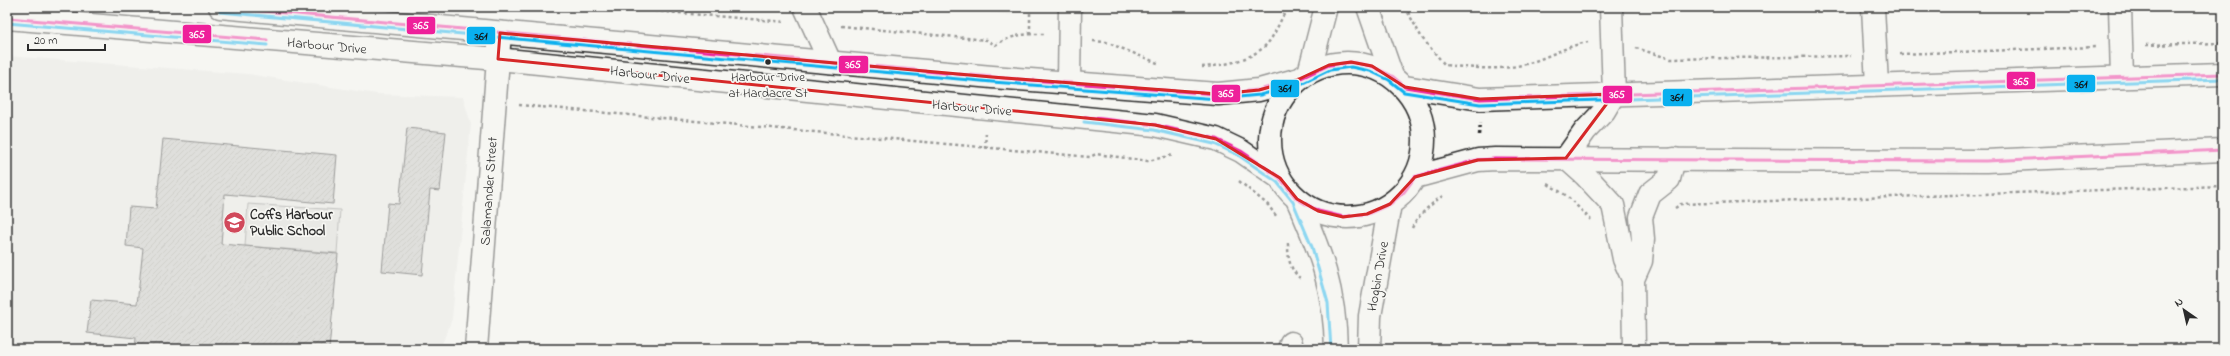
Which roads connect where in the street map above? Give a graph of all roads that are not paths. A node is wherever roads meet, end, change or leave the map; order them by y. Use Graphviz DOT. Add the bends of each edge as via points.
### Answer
graph roads {
  1 [pos="220,7"];
  2 [pos="805,7"];
  3 [pos="1070,7"];
  4 [pos="1326,7"];
  5 [pos="1368,7"];
  6 [pos="1611,7"];
  7 [pos="1873,7"];
  8 [pos="2120,7"];
  9 [pos="251,8"];
  10 [pos="7,18"];
  11 [pos="500,33"];
  12 [pos="498,59"];
  13 [pos="830,62"];
  14 [pos="2223,74"];
  15 [pos="1304,76"];
  16 [pos="2122,77"];
  17 [pos="1069,82"];
  18 [pos="1398,82"];
  19 [pos="1877,85"];
  20 [pos="1614,94"];
  21 [pos="2223,150"];
  22 [pos="1566,158"];
  23 [pos="1674,159"];
  24 [pos="1415,177"];
  25 [pos="1280,178"];
  26 [pos="1298,199"];
  27 [pos="1390,204"];
  28 [pos="1633,279"];
  29 [pos="476,349"];
  30 [pos="1336,349"];
  31 [pos="1369,349"];
  32 [pos="1634,349"];
  1 -- 9 [label="street, Harbour Drive"];
  2 -- 13 [label="street"];
  3 -- 17 [label="street"];
  4 -- 15 [label="street"];
  5 -- 18 [label="street"];
  6 -- 20 [label="street"];
  7 -- 19 [label="street"];
  8 -- 16 [label="street"];
  9 -- 11 [label="street, Harbour Drive"];
  10 -- 12 [label="street, Harbour Drive"];
  11 -- 12 [label="street, Salamander Street"];
  11 -- 13 [label="street, Harbour Drive"];
  12 -- 25 [label="street, Harbour Drive" via="1155,125 1216,139"];
  12 -- 29 [label="street, Salamander Street"];
  13 -- 17 [label="street, Harbour Drive"];
  14 -- 16 [label="street"];
  15 -- 17 [label="street, Harbour Drive" via="1258,90 1218,94"];
  15 -- 18 [label="street, Harbour Drive" via="1329,65 1351,62 1372,66"];
  15 -- 25 [label="street" via="1284,95 1274,115 1270,136 1272,158"];
  16 -- 19 [label="street"];
  18 -- 20 [label="street" via="1480,99"];
  18 -- 24 [label="street" via="1418,107 1425,130 1424,154"];
  19 -- 20 [label="street"];
  20 -- 22 [label="street" via="1604,111 1585,131"];
  21 -- 23 [label="street" via="1986,161"];
  22 -- 23 [label="street"];
  22 -- 24 [label="street" via="1478,160"];
  22 -- 28 [label="street" via="1586,175 1613,205 1624,259"];
  23 -- 28 [label="street" via="1669,179 1650,194 1649,218 1643,239 1641,261"];
  24 -- 27 [label="street" via="1404,192"];
  25 -- 26 [label="street"];
  26 -- 27 [label="street" via="1318,211 1342,217 1367,214"];
  26 -- 30 [label="street" via="1329,283 1336,317"];
  27 -- 31 [label="street, Hogbin Drive" via="1370,316"];
  28 -- 32 [label="street"];
}
